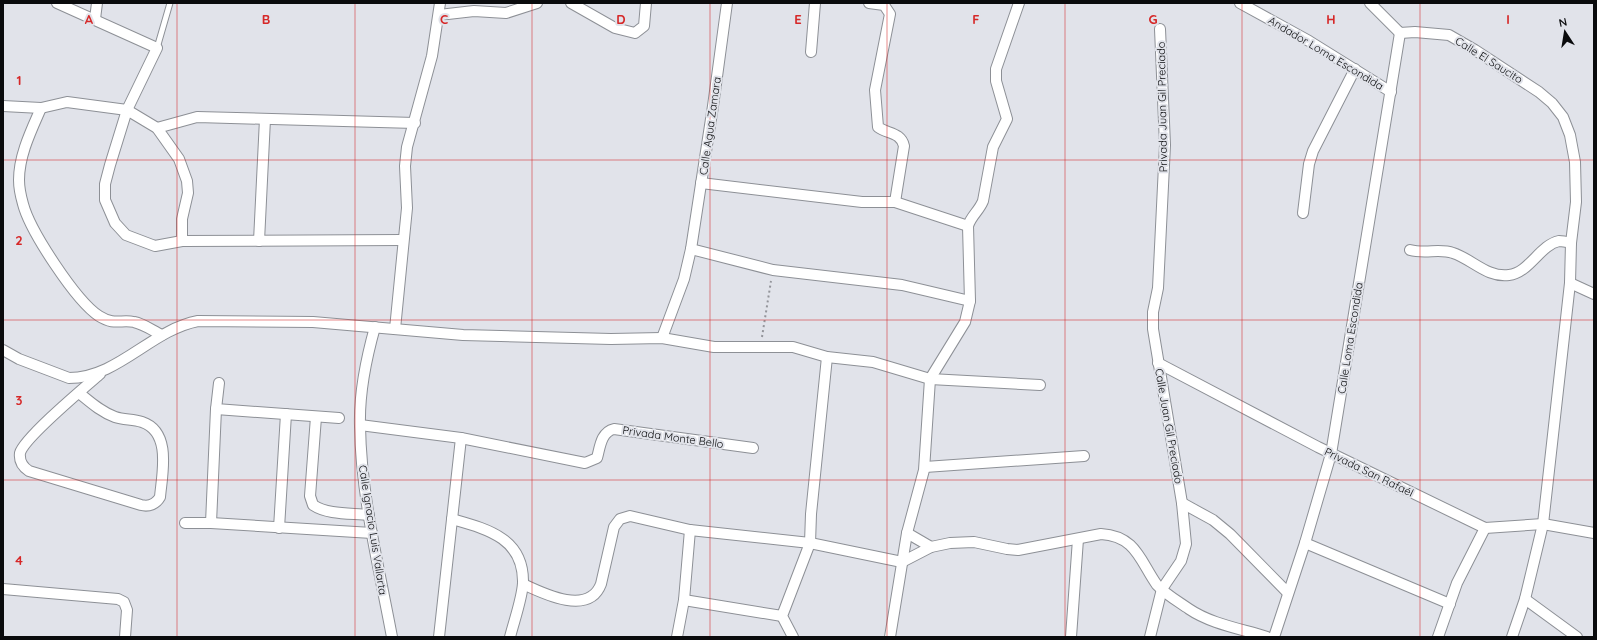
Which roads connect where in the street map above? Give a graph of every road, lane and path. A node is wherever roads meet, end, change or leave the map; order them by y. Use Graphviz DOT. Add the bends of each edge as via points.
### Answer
graph roads {
  1 [pos="57,3"];
  2 [pos="97,3"];
  3 [pos="170,3"];
  4 [pos="440,3"];
  5 [pos="537,3"];
  6 [pos="571,3"];
  7 [pos="646,3"];
  8 [pos="727,3"];
  9 [pos="815,3"];
  10 [pos="869,3"];
  11 [pos="1019,3"];
  12 [pos="1240,3"];
  13 [pos="1370,3"];
  14 [pos="439,15"];
  15 [pos="95,19"];
  16 [pos="1160,29"];
  17 [pos="1400,33"];
  18 [pos="156,48"];
  19 [pos="811,52"];
  20 [pos="1354,69"];
  21 [pos="1391,92"];
  22 [pos="3,106"];
  23 [pos="41,108"];
  24 [pos="127,110"];
  25 [pos="264,118"];
  26 [pos="415,123"];
  27 [pos="157,128"];
  28 [pos="701,183"];
  29 [pos="895,202"];
  30 [pos="1303,213"];
  31 [pos="968,226"];
  32 [pos="403,240"];
  33 [pos="182,241"];
  34 [pos="259,241"];
  35 [pos="1571,243"];
  36 [pos="691,249"];
  37 [pos="1410,250"];
  38 [pos="1160,257"];
  39 [pos="773,270"];
  40 [pos="1570,283"];
  41 [pos="1594,294"];
  42 [pos="970,301"];
  43 [pos="375,327"];
  44 [pos="395,329"];
  45 [pos="162,335"];
  46 [pos="662,338"];
  47 [pos="760,346"];
  48 [pos="3,350"];
  49 [pos="827,357"];
  50 [pos="1158,363"];
  51 [pos="100,374"];
  52 [pos="930,380"];
  53 [pos="219,383"];
  54 [pos="1040,385"];
  55 [pos="79,393"];
  56 [pos="216,409"];
  57 [pos="286,414"];
  58 [pos="316,417"];
  59 [pos="338,418"];
  60 [pos="360,424"];
  61 [pos="460,438"];
  62 [pos="753,448"];
  63 [pos="1331,454"];
  64 [pos="1084,456"];
  65 [pos="925,467"];
  66 [pos="1182,503"];
  67 [pos="341,513"];
  68 [pos="369,515"];
  69 [pos="452,519"];
  70 [pos="185,523"];
  71 [pos="211,523"];
  72 [pos="1543,524"];
  73 [pos="279,528"];
  74 [pos="1485,528"];
  75 [pos="690,530"];
  76 [pos="341,532"];
  77 [pos="372,533"];
  78 [pos="907,533"];
  79 [pos="1594,533"];
  80 [pos="1078,539"];
  81 [pos="810,543"];
  82 [pos="1305,543"];
  83 [pos="931,546"];
  84 [pos="902,562"];
  85 [pos="523,584"];
  86 [pos="3,589"];
  87 [pos="1162,590"];
  88 [pos="1288,593"];
  89 [pos="1525,599"];
  90 [pos="684,600"];
  91 [pos="1450,604"];
  92 [pos="782,616"];
  93 [pos="125,637"];
  94 [pos="392,637"];
  95 [pos="439,637"];
  96 [pos="510,637"];
  97 [pos="677,637"];
  98 [pos="793,637"];
  99 [pos="890,637"];
  100 [pos="1071,637"];
  101 [pos="1150,637"];
  102 [pos="1267,637"];
  103 [pos="1274,637"];
  104 [pos="1438,637"];
  105 [pos="1512,637"];
  106 [pos="1577,637"];
  1 -- 15 [label="street"];
  2 -- 15 [label="street"];
  3 -- 18 [label="lane"];
  4 -- 14 [label="street"];
  5 -- 14 [label="street" via="506,13 474,11"];
  6 -- 7 [label="street" via="629,33 635,33 644,26"];
  8 -- 28 [label="street, Calle Agua Zamara"];
  9 -- 19 [label="street"];
  10 -- 29 [label="street" via="884,5 890,14 875,94 878,127 898,136 904,146"];
  11 -- 31 [label="street" via="996,69 996,81 1007,118 993,148 983,201"];
  12 -- 20 [label="street, Andador Loma Escondida"];
  13 -- 17 [label="street"];
  14 -- 26 [label="street" via="432,56"];
  15 -- 18 [label="street"];
  16 -- 38 [label="street, Privada Juan Gil Preciado" via="1165,145"];
  17 -- 21 [label="street, Calle Loma Escondida"];
  17 -- 35 [label="street, Calle El Saucito" via="1449,35 1548,100 1563,117 1570,135 1575,162 1576,202"];
  18 -- 24 [label="street"];
  20 -- 21 [label="street, Andador Loma Escondida"];
  20 -- 30 [label="street" via="1313,151"];
  21 -- 63 [label="street, Calle Loma Escondida"];
  22 -- 23 [label="street"];
  23 -- 24 [label="street" via="67,102"];
  23 -- 45 [label="street" via="21,159 19,180 23,205 37,235 85,304 99,316 110,321 133,321"];
  24 -- 27 [label="street"];
  24 -- 33 [label="street" via="105,184 108,207 120,230 133,238 154,246"];
  25 -- 26 [label="street"];
  25 -- 27 [label="street" via="197,117"];
  25 -- 34 [label="street"];
  26 -- 32 [label="street" via="407,147 405,166 406,208"];
  27 -- 33 [label="street" via="179,159 187,181"];
  28 -- 29 [label="street" via="862,202"];
  28 -- 36 [label="street, Calle Agua Zamara"];
  29 -- 31 [label="street"];
  31 -- 42 [label="street"];
  32 -- 34 [label="street"];
  32 -- 44 [label="street"];
  33 -- 34 [label="street"];
  35 -- 37 [label="street" via="1560,241 1552,244 1525,268 1509,275 1490,273 1453,253"];
  35 -- 40 [label="street"];
  36 -- 39 [label="street"];
  36 -- 46 [label="street, Calle Agua Zamara" via="684,279"];
  38 -- 50 [label="street, Calle Juan Gil Preciado" via="1153,321"];
  39 -- 42 [label="street" via="902,285"];
  39 -- 47 [label="path"];
  40 -- 41 [label="street"];
  40 -- 72 [label="street"];
  42 -- 52 [label="street" via="965,322"];
  43 -- 44 [label="street"];
  43 -- 45 [label="street" via="313,322 198,321 183,324"];
  43 -- 60 [label="street, Calle Ignacio Luis Vallarta" via="363,379"];
  44 -- 46 [label="street" via="503,336"];
  45 -- 51 [label="street"];
  46 -- 47 [label="street" via="714,347"];
  47 -- 49 [label="street" via="793,347"];
  48 -- 51 [label="street" via="18,359 69,378"];
  49 -- 52 [label="street" via="873,362"];
  49 -- 81 [label="street"];
  50 -- 63 [label="street, Privada San Rafaél"];
  50 -- 66 [label="street, Calle Juan Gil Preciado"];
  51 -- 55 [label="street"];
  52 -- 54 [label="street"];
  52 -- 65 [label="street"];
  53 -- 56 [label="street"];
  55 -- 55 [label="street" via="107,414 142,422 149,425 158,435 163,458 160,497 157,502 148,506 141,505 29,472 24,467 20,459 21,450 43,425"];
  56 -- 57 [label="street"];
  56 -- 71 [label="street"];
  57 -- 58 [label="street"];
  57 -- 73 [label="street"];
  58 -- 59 [label="street"];
  58 -- 67 [label="street" via="311,500 317,507"];
  60 -- 61 [label="street"];
  60 -- 68 [label="street, Calle Ignacio Luis Vallarta"];
  61 -- 62 [label="street, Privada Monte Bello" via="580,463 590,463 597,458 604,435 614,429"];
  61 -- 69 [label="street"];
  63 -- 74 [label="street, Privada San Rafaél"];
  63 -- 82 [label="street, Calle Loma Escondida"];
  64 -- 65 [label="street"];
  65 -- 78 [label="street"];
  66 -- 87 [label="street, Calle Juan Gil Preciado" via="1186,544 1184,554"];
  66 -- 88 [label="street" via="1213,520 1230,534"];
  67 -- 68 [label="street"];
  67 -- 76 [label="street"];
  68 -- 77 [label="street, Calle Ignacio Luis Vallarta"];
  69 -- 85 [label="street" via="485,529 506,541 515,551 522,568"];
  69 -- 95 [label="street"];
  70 -- 71 [label="street"];
  71 -- 73 [label="street"];
  72 -- 74 [label="street, Privada San Rafaél"];
  72 -- 79 [label="street, Privada San Rafaél"];
  72 -- 89 [label="street"];
  73 -- 76 [label="street"];
  74 -- 91 [label="street" via="1457,583"];
  75 -- 81 [label="street"];
  75 -- 85 [label="street" via="630,516 620,519 614,527 599,591 589,597 557,599"];
  75 -- 90 [label="street"];
  76 -- 77 [label="street"];
  77 -- 94 [label="street, Calle Ignacio Luis Vallarta"];
  78 -- 83 [label="street"];
  78 -- 84 [label="street"];
  80 -- 83 [label="street" via="1018,550 974,542"];
  80 -- 87 [label="street" via="1102,534 1112,535 1128,543 1135,549"];
  80 -- 100 [label="street"];
  81 -- 84 [label="street"];
  81 -- 92 [label="street"];
  82 -- 88 [label="street, Calle Loma Escondida"];
  82 -- 91 [label="street"];
  83 -- 84 [label="street"];
  84 -- 99 [label="street"];
  85 -- 96 [label="street"];
  86 -- 93 [label="street" via="118,599 124,602 127,610"];
  87 -- 101 [label="street, Calle Juan Gil Preciado"];
  87 -- 102 [label="street" via="1200,616"];
  88 -- 103 [label="street, Calle Loma Escondida"];
  89 -- 105 [label="street"];
  89 -- 106 [label="street"];
  90 -- 92 [label="street"];
  90 -- 97 [label="street"];
  91 -- 104 [label="street"];
  92 -- 98 [label="street"];
}
